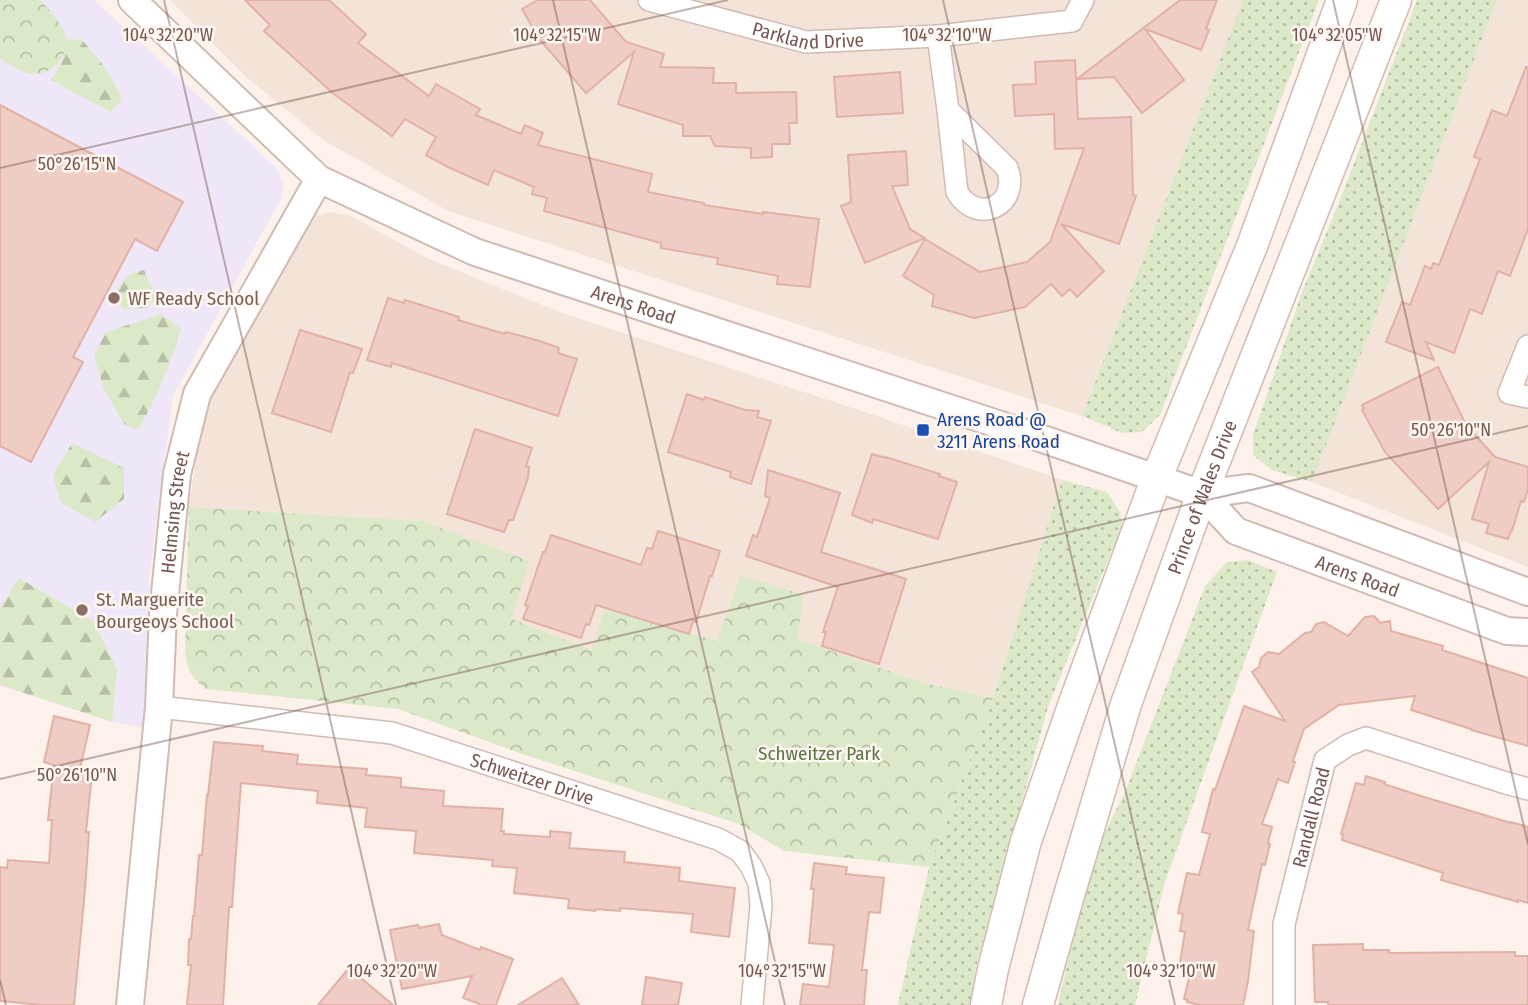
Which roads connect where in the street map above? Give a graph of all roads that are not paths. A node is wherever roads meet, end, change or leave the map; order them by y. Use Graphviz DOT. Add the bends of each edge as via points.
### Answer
graph roads {
  1 [pos="132,0"];
  2 [pos="649,0"];
  3 [pos="1083,0"];
  4 [pos="1342,0"];
  5 [pos="1396,0"];
  6 [pos="938,36"];
  7 [pos="948,110"];
  8 [pos="319,179"];
  9 [pos="1528,346"];
  10 [pos="1528,397"];
  11 [pos="1157,477"];
  12 [pos="1202,494"];
  13 [pos="1528,592"];
  14 [pos="1528,632"];
  15 [pos="159,707"];
  16 [pos="1528,789"];
  17 [pos="130,1005"];
  18 [pos="752,1005"];
  19 [pos="986,1005"];
  20 [pos="1038,1005"];
  21 [pos="1284,1005"];
  1 -- 8 [label="street, Arens Road"];
  2 -- 6 [label="street, Parkland Drive" via="806,42"];
  3 -- 6 [label="street, Parkland Drive" via="1072,21"];
  4 -- 11 [label="main road" via="1252,246"];
  5 -- 12 [label="main road, Prince of Wales Drive"];
  6 -- 7 [label="street"];
  8 -- 11 [label="street, Arens Road" via="475,251"];
  8 -- 15 [label="street, Helmsing Street" via="197,394 177,474"];
  9 -- 10 [label="street" via="1509,393"];
  11 -- 12 [label="street, Arens Road"];
  11 -- 19 [label="main road" via="1026,841"];
  12 -- 13 [label="street, Arens Road" via="1249,488"];
  12 -- 14 [label="street, Arens Road" via="1236,531 1507,631"];
  12 -- 20 [label="main road, Prince of Wales Drive" via="1126,704"];
  15 -- 17 [label="street, Helmsing Street"];
  15 -- 18 [label="street, Schweitzer Drive" via="392,733 718,839 740,851 759,883"];
  16 -- 21 [label="street, Randall Road" via="1366,738 1325,760 1284,924"];
}
